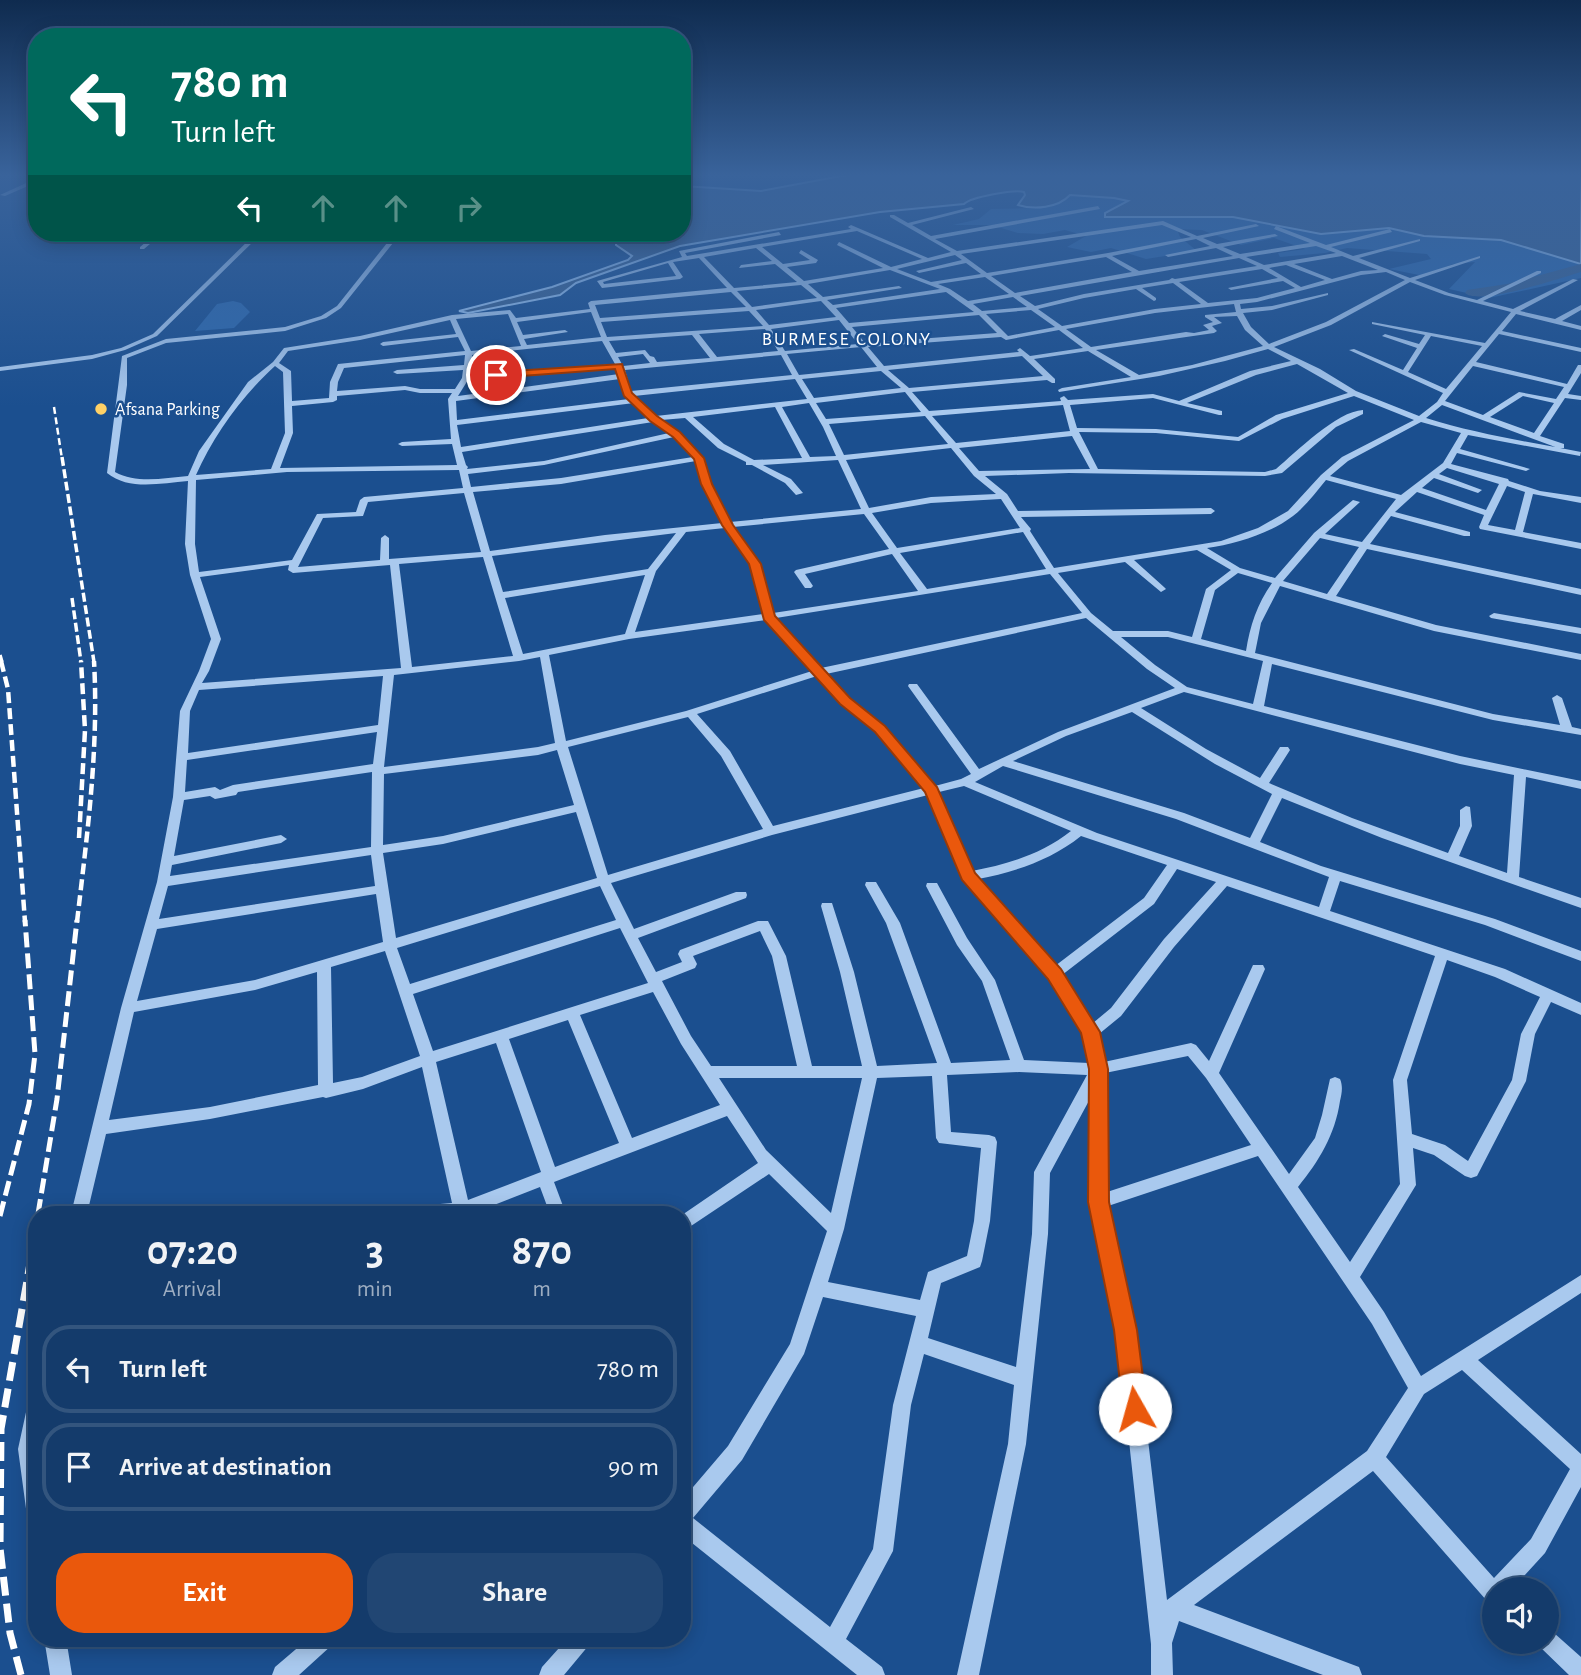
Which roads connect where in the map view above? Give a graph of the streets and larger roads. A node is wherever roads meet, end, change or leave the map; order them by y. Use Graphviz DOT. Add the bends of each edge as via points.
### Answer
graph roads {
  1 [pos="233,251"];
  2 [pos="240,251"];
  3 [pos="384,251"];
  4 [pos="686,251"];
  5 [pos="741,251"];
  6 [pos="763,251"];
  7 [pos="853,251"];
  8 [pos="905,251"];
  9 [pos="953,251"];
  10 [pos="968,251"];
  11 [pos="1126,251"];
  12 [pos="1188,251"];
  13 [pos="1228,251"];
  14 [pos="1270,251"];
  15 [pos="1335,251"];
  16 [pos="1376,251"];
  17 [pos="801,252"];
  18 [pos="956,253"];
  19 [pos="1342,254"];
  20 [pos="1106,255"];
  21 [pos="1168,255"];
  22 [pos="1239,256"];
  23 [pos="1478,257"];
  24 [pos="702,258"];
  25 [pos="1351,258"];
  26 [pos="686,260"];
  27 [pos="669,261"];
  28 [pos="928,261"];
  29 [pos="967,261"];
  30 [pos="1287,262"];
  31 [pos="781,264"];
  32 [pos="741,267"];
  33 [pos="1262,267"];
  34 [pos="893,268"];
  35 [pos="1158,270"];
  36 [pos="1384,271"];
  37 [pos="1539,272"];
  38 [pos="908,273"];
  39 [pos="985,273"];
  40 [pos="1138,273"];
  41 [pos="1284,279"];
  42 [pos="1409,280"];
  43 [pos="1575,280"];
  44 [pos="1332,281"];
  45 [pos="1175,282"];
  46 [pos="804,283"];
  47 [pos="932,284"];
  48 [pos="1136,287"];
  49 [pos="899,288"];
  50 [pos="1231,288"];
  51 [pos="1300,289"];
  52 [pos="735,290"];
  53 [pos="948,290"];
  54 [pos="1326,294"];
  55 [pos="1017,295"];
  56 [pos="654,298"];
  57 [pos="824,299"];
  58 [pos="1154,299"];
  59 [pos="1479,301"];
  60 [pos="965,304"];
  61 [pos="1205,304"];
  62 [pos="832,307"];
  63 [pos="1581,307"];
  64 [pos="1035,308"];
  65 [pos="751,309"];
  66 [pos="1237,309"];
  67 [pos="594,310"];
  68 [pos="1516,310"];
  69 [pos="982,314"];
  70 [pos="661,316"];
  71 [pos="452,317"];
  72 [pos="513,318"];
  73 [pos="597,320"];
  74 [pos="1557,321"];
  75 [pos="845,322"];
  76 [pos="1374,323"];
  77 [pos="766,325"];
  78 [pos="302,326"];
  79 [pos="1060,328"];
  80 [pos="1581,328"];
  81 [pos="403,329"];
  82 [pos="565,332"];
  83 [pos="1497,332"];
  84 [pos="461,333"];
  85 [pos="554,333"];
  86 [pos="695,334"];
  87 [pos="1429,334"];
  88 [pos="668,335"];
  89 [pos="1385,336"];
  90 [pos="521,337"];
  91 [pos="1004,337"];
  92 [pos="604,340"];
  93 [pos="383,344"];
  94 [pos="557,345"];
  95 [pos="1485,345"];
  96 [pos="864,346"];
  97 [pos="1265,347"];
  98 [pos="1422,347"];
  99 [pos="526,348"];
  100 [pos="1091,350"];
  101 [pos="1352,350"];
  102 [pos="1581,350"];
  103 [pos="470,353"];
  104 [pos="614,355"];
  105 [pos="784,355"];
  106 [pos="281,356"];
  107 [pos="1027,356"];
  108 [pos="716,360"];
  109 [pos="1296,362"];
  110 [pos="1471,363"];
  111 [pos="655,366"];
  112 [pos="469,367"];
  113 [pos="881,367"];
  114 [pos="1581,367"];
  115 [pos="0,368"];
  116 [pos="621,370"];
  117 [pos="397,372"];
  118 [pos="1404,373"];
  119 [pos="794,376"];
  120 [pos="466,377"];
  121 [pos="1049,377"];
  122 [pos="1138,379"];
  123 [pos="1567,386"];
  124 [pos="907,390"];
  125 [pos="1062,390"];
  126 [pos="1447,392"];
  127 [pos="333,394"];
  128 [pos="1354,394"];
  129 [pos="455,395"];
  130 [pos="631,397"];
  131 [pos="1560,398"];
  132 [pos="1581,398"];
  133 [pos="809,402"];
  134 [pos="1442,402"];
  135 [pos="1065,403"];
  136 [pos="1181,403"];
  137 [pos="289,404"];
  138 [pos="777,405"];
  139 [pos="1360,412"];
  140 [pos="925,413"];
  141 [pos="1219,413"];
  142 [pos="687,415"];
  143 [pos="1485,417"];
  144 [pos="1420,418"];
  145 [pos="654,419"];
  146 [pos="823,422"];
  147 [pos="454,423"];
  148 [pos="1074,432"];
  149 [pos="1466,432"];
  150 [pos="676,434"];
  151 [pos="1537,435"];
  152 [pos="402,444"];
  153 [pos="952,444"];
  154 [pos="458,446"];
  155 [pos="1455,450"];
  156 [pos="1580,454"];
  157 [pos="839,457"];
  158 [pos="699,458"];
  159 [pos="807,459"];
  160 [pos="749,463"];
  161 [pos="1446,465"];
  162 [pos="1526,469"];
  163 [pos="465,470"];
  164 [pos="1095,471"];
  165 [pos="274,472"];
  166 [pos="977,474"];
  167 [pos="1433,475"];
  168 [pos="1324,477"];
  169 [pos="192,480"];
  170 [pos="1505,481"];
  171 [pos="1417,489"];
  172 [pos="470,490"];
  173 [pos="1478,490"];
  174 [pos="1530,490"];
  175 [pos="799,493"];
  176 [pos="1004,496"];
  177 [pos="1405,499"];
  178 [pos="1581,500"];
  179 [pos="1356,502"];
  180 [pos="1211,510"];
  181 [pos="866,511"];
  182 [pos="1390,513"];
  183 [pos="1015,514"];
  184 [pos="1489,514"];
  185 [pos="727,525"];
  186 [pos="1027,529"];
  187 [pos="683,530"];
  188 [pos="1466,534"];
  189 [pos="1518,534"];
  190 [pos="1317,536"];
  191 [pos="385,538"];
  192 [pos="1581,546"];
  193 [pos="1365,547"];
  194 [pos="1201,549"];
  195 [pos="893,551"];
  196 [pos="486,554"];
  197 [pos="1126,558"];
  198 [pos="295,562"];
  199 [pos="389,562"];
  200 [pos="1051,570"];
  201 [pos="1237,570"];
  202 [pos="651,571"];
  203 [pos="195,575"];
  204 [pos="1277,581"];
  205 [pos="808,586"];
  206 [pos="1161,589"];
  207 [pos="924,592"];
  208 [pos="1581,592"];
  209 [pos="499,596"];
  210 [pos="1330,597"];
  211 [pos="1088,615"];
  212 [pos="1494,616"];
  213 [pos="769,617"];
  214 [pos="1581,631"];
  215 [pos="1110,634"];
  216 [pos="629,636"];
  217 [pos="1196,641"];
  218 [pos="544,653"];
  219 [pos="1250,655"];
  220 [pos="1581,657"];
  221 [pos="519,658"];
  222 [pos="1268,660"];
  223 [pos="389,671"];
  224 [pos="407,671"];
  225 [pos="819,672"];
  226 [pos="913,686"];
  227 [pos="194,687"];
  228 [pos="1183,689"];
  229 [pos="1557,698"];
  230 [pos="1258,707"];
  231 [pos="1135,709"];
  232 [pos="690,713"];
  233 [pos="382,728"];
  234 [pos="1567,730"];
  235 [pos="1581,732"];
  236 [pos="561,744"];
  237 [pos="1284,750"];
  238 [pos="183,757"];
  239 [pos="1002,762"];
  240 [pos="378,769"];
  241 [pos="1520,775"];
  242 [pos="972,779"];
  243 [pos="1262,784"];
  244 [pos="1581,785"];
  245 [pos="932,790"];
  246 [pos="1279,792"];
  247 [pos="179,797"];
  248 [pos="581,807"];
  249 [pos="1466,810"];
  250 [pos="1080,830"];
  251 [pos="770,831"];
  252 [pos="281,839"];
  253 [pos="1253,845"];
  254 [pos="377,848"];
  255 [pos="1452,857"];
  256 [pos="167,862"];
  257 [pos="1175,863"];
  258 [pos="1336,875"];
  259 [pos="968,876"];
  260 [pos="1513,879"];
  261 [pos="1225,880"];
  262 [pos="604,881"];
  263 [pos="163,882"];
  264 [pos="871,885"];
  265 [pos="932,886"];
  266 [pos="382,889"];
  267 [pos="741,895"];
  268 [pos="1581,903"];
  269 [pos="827,906"];
  270 [pos="1323,913"];
  271 [pos="151,925"];
  272 [pos="627,928"];
  273 [pos="390,946"];
  274 [pos="1443,953"];
  275 [pos="1581,956"];
  276 [pos="324,965"];
  277 [pos="1258,969"];
  278 [pos="1054,974"];
  279 [pos="655,982"];
  280 [pos="405,991"];
  281 [pos="1548,995"];
  282 [pos="128,1009"];
  283 [pos="1581,1009"];
  284 [pos="572,1013"];
  285 [pos="1091,1032"];
  286 [pos="501,1036"];
  287 [pos="428,1059"];
  288 [pos="1019,1066"];
  289 [pos="943,1069"];
  290 [pos="1098,1069"];
  291 [pos="707,1072"];
  292 [pos="806,1072"];
  293 [pos="871,1072"];
  294 [pos="1211,1073"];
  295 [pos="1335,1083"];
  296 [pos="326,1092"];
  297 [pos="730,1108"];
  298 [pos="100,1128"];
  299 [pos="1406,1139"];
  300 [pos="628,1146"];
  301 [pos="1260,1149"];
  302 [pos="770,1164"];
  303 [pos="548,1177"];
  304 [pos="1287,1187"];
  305 [pos="1099,1202"];
  306 [pos="81,1206"];
  307 [pos="461,1206"];
  308 [pos="477,1206"];
  309 [pos="556,1206"];
  310 [pos="691,1219"];
  311 [pos="836,1229"];
  312 [pos="1350,1277"];
  313 [pos="1581,1283"];
  314 [pos="817,1288"];
  315 [pos="926,1311"];
  316 [pos="918,1343"];
  317 [pos="1462,1358"];
  318 [pos="1024,1380"];
  319 [pos="1418,1388"];
  320 [pos="1374,1458"];
  321 [pos="1581,1468"];
  322 [pos="691,1508"];
  323 [pos="691,1526"];
  324 [pos="1509,1577"];
  325 [pos="1482,1578"];
  326 [pos="1173,1608"];
  327 [pos="833,1642"];
  328 [pos="1162,1644"];
  329 [pos="56,1647"];
  330 [pos="315,1647"];
  331 [pos="574,1647"];
  332 [pos="1559,1651"];
  333 [pos="1581,1672"];
  334 [pos="61,1675"];
  335 [pos="282,1675"];
  336 [pos="550,1675"];
  337 [pos="874,1675"];
  338 [pos="968,1675"];
  339 [pos="1162,1675"];
  340 [pos="1351,1675"];
  1 -- 115 [label="street" via="137,340 90,354"];
  2 -- 115 [label="street" via="155,335 92,356"];
  3 -- 78 [label="street" via="339,307"];
  4 -- 26 [label="street" via="681,252"];
  5 -- 24 [label="street"];
  6 -- 31 [label="street"];
  7 -- 34 [label="street"];
  8 -- 28 [label="street"];
  9 -- 18 [label="street"];
  10 -- 18 [label="street"];
  11 -- 20 [label="street"];
  12 -- 21 [label="street"];
  13 -- 22 [label="street"];
  14 -- 22 [label="street"];
  15 -- 19 [label="street"];
  16 -- 25 [label="street"];
  17 -- 31 [label="street" via="816,261"];
  18 -- 28 [label="street"];
  18 -- 29 [label="street"];
  19 -- 25 [label="street"];
  19 -- 30 [label="street"];
  20 -- 39 [label="street"];
  20 -- 40 [label="street"];
  22 -- 33 [label="street"];
  22 -- 35 [label="street"];
  23 -- 42 [label="street"];
  24 -- 26 [label="street"];
  24 -- 52 [label="street"];
  25 -- 36 [label="street"];
  26 -- 27 [label="street"];
  27 -- 27 [label="street" via="646,270 600,281 602,286 680,277"];
  28 -- 34 [label="street"];
  29 -- 38 [label="street"];
  29 -- 39 [label="street"];
  30 -- 33 [label="street"];
  30 -- 44 [label="street"];
  31 -- 32 [label="street"];
  31 -- 46 [label="street"];
  33 -- 41 [label="street"];
  33 -- 45 [label="street"];
  34 -- 38 [label="street"];
  34 -- 46 [label="street"];
  35 -- 40 [label="street"];
  35 -- 45 [label="street"];
  36 -- 42 [label="street"];
  36 -- 44 [label="street"];
  37 -- 59 [label="street"];
  38 -- 47 [label="street"];
  39 -- 47 [label="street"];
  39 -- 55 [label="street"];
  40 -- 55 [label="street"];
  41 -- 50 [label="street"];
  41 -- 51 [label="street"];
  42 -- 59 [label="street"];
  42 -- 97 [label="street" via="1358,310"];
  43 -- 68 [label="street"];
  44 -- 51 [label="street"];
  45 -- 48 [label="street"];
  45 -- 61 [label="street"];
  46 -- 52 [label="street"];
  46 -- 57 [label="street"];
  47 -- 53 [label="street"];
  48 -- 58 [label="street"];
  48 -- 64 [label="street"];
  49 -- 57 [label="street"];
  51 -- 66 [label="street"];
  52 -- 56 [label="street"];
  52 -- 65 [label="street"];
  53 -- 60 [label="street"];
  53 -- 62 [label="street"];
  54 -- 66 [label="street" via="1272,308"];
  55 -- 60 [label="street"];
  55 -- 64 [label="street"];
  56 -- 67 [label="street" via="591,303"];
  56 -- 70 [label="street"];
  57 -- 62 [label="street"];
  57 -- 65 [label="street"];
  59 -- 68 [label="street"];
  60 -- 69 [label="street"];
  61 -- 66 [label="street"];
  61 -- 79 [label="street"];
  62 -- 75 [label="street"];
  63 -- 74 [label="street"];
  64 -- 69 [label="street"];
  64 -- 79 [label="street"];
  65 -- 70 [label="street"];
  65 -- 77 [label="street"];
  66 -- 97 [label="street" via="1242,322"];
  66 -- 100 [label="street" via="1207,316 1219,323 1206,325 1214,331"];
  67 -- 72 [label="street" via="568,308"];
  67 -- 73 [label="street"];
  68 -- 74 [label="street"];
  68 -- 83 [label="street"];
  69 -- 75 [label="street"];
  69 -- 91 [label="street"];
  70 -- 73 [label="street"];
  70 -- 88 [label="street"];
  71 -- 72 [label="street" via="510,312"];
  71 -- 81 [label="street"];
  71 -- 84 [label="street"];
  72 -- 90 [label="street"];
  73 -- 92 [label="street"];
  74 -- 80 [label="street"];
  75 -- 77 [label="street"];
  75 -- 96 [label="street"];
  76 -- 87 [label="street"];
  77 -- 86 [label="street"];
  77 -- 105 [label="street"];
  78 -- 106 [label="street"];
  78 -- 169 [label="street" via="178,339 124,357 111,473 128,481"];
  79 -- 91 [label="street"];
  79 -- 100 [label="street"];
  81 -- 84 [label="street" via="405,338"];
  81 -- 106 [label="street"];
  82 -- 85 [label="street"];
  83 -- 95 [label="street"];
  83 -- 102 [label="street"];
  84 -- 93 [label="street"];
  84 -- 103 [label="street"];
  85 -- 90 [label="street"];
  85 -- 94 [label="street"];
  86 -- 88 [label="street"];
  86 -- 108 [label="street"];
  87 -- 95 [label="street"];
  87 -- 98 [label="street"];
  88 -- 92 [label="street"];
  89 -- 98 [label="street"];
  90 -- 99 [label="street"];
  91 -- 96 [label="street"];
  91 -- 107 [label="street"];
  92 -- 94 [label="street"];
  92 -- 104 [label="street"];
  94 -- 99 [label="street"];
  95 -- 110 [label="street"];
  96 -- 105 [label="street"];
  96 -- 113 [label="street"];
  97 -- 109 [label="street"];
  97 -- 122 [label="street"];
  98 -- 118 [label="street"];
  99 -- 103 [label="street"];
  100 -- 107 [label="street"];
  100 -- 122 [label="street"];
  101 -- 118 [label="street"];
  103 -- 112 [label="street"];
  103 -- 127 [label="street" via="341,366"];
  104 -- 111 [label="street" via="645,352"];
  104 -- 116 [label="street"];
  105 -- 108 [label="street"];
  105 -- 119 [label="street"];
  106 -- 137 [label="street"];
  106 -- 169 [label="street" via="251,384 203,452"];
  107 -- 113 [label="street"];
  107 -- 121 [label="street"];
  108 -- 111 [label="street"];
  109 -- 128 [label="street"];
  109 -- 136 [label="street" via="1253,373"];
  110 -- 123 [label="street"];
  110 -- 126 [label="street"];
  111 -- 116 [label="street"];
  112 -- 117 [label="street"];
  112 -- 120 [label="street"];
  113 -- 119 [label="street"];
  113 -- 124 [label="street"];
  114 -- 123 [label="street"];
  116 -- 120 [label="street"];
  116 -- 129 [label="street"];
  116 -- 130 [label="street"];
  118 -- 126 [label="street"];
  119 -- 130 [label="street"];
  119 -- 133 [label="street"];
  120 -- 129 [label="street"];
  121 -- 124 [label="street"];
  121 -- 125 [label="street"];
  122 -- 125 [label="street"];
  123 -- 131 [label="street"];
  124 -- 133 [label="street"];
  124 -- 140 [label="street"];
  125 -- 135 [label="street"];
  126 -- 134 [label="street"];
  127 -- 129 [label="street" via="405,388"];
  127 -- 137 [label="street" via="333,400"];
  128 -- 144 [label="street"];
  128 -- 148 [label="street" via="1279,417 1239,439 1156,431"];
  129 -- 147 [label="street"];
  130 -- 145 [label="street"];
  130 -- 147 [label="street"];
  131 -- 132 [label="street"];
  131 -- 143 [label="street" via="1522,394"];
  131 -- 151 [label="street"];
  133 -- 138 [label="street"];
  133 -- 146 [label="street"];
  134 -- 143 [label="street"];
  134 -- 144 [label="street"];
  135 -- 136 [label="street" via="1153,396"];
  135 -- 140 [label="street"];
  135 -- 148 [label="street"];
  136 -- 141 [label="street"];
  137 -- 165 [label="street" via="289,433"];
  138 -- 142 [label="street"];
  138 -- 159 [label="street"];
  139 -- 164 [label="street" via="1334,425 1279,471"];
  140 -- 146 [label="street"];
  140 -- 153 [label="street"];
  142 -- 145 [label="street"];
  142 -- 160 [label="street" via="721,446"];
  143 -- 151 [label="street"];
  144 -- 149 [label="street"];
  144 -- 168 [label="street" via="1344,460"];
  145 -- 150 [label="street"];
  145 -- 154 [label="street"];
  146 -- 157 [label="street"];
  147 -- 154 [label="street"];
  148 -- 153 [label="street"];
  148 -- 164 [label="street"];
  149 -- 155 [label="street"];
  149 -- 156 [label="street"];
  150 -- 158 [label="street"];
  150 -- 163 [label="street" via="544,463"];
  151 -- 156 [label="street"];
  152 -- 154 [label="street"];
  153 -- 157 [label="street"];
  153 -- 166 [label="street"];
  154 -- 163 [label="street"];
  155 -- 161 [label="street"];
  155 -- 162 [label="street"];
  157 -- 159 [label="street"];
  157 -- 181 [label="street"];
  158 -- 172 [label="street" via="561,481"];
  158 -- 185 [label="street" via="706,484"];
  159 -- 160 [label="street"];
  160 -- 175 [label="street" via="788,481"];
  161 -- 167 [label="street"];
  161 -- 170 [label="street"];
  163 -- 165 [label="street"];
  163 -- 172 [label="street"];
  164 -- 166 [label="street"];
  165 -- 169 [label="street"];
  166 -- 176 [label="street"];
  167 -- 171 [label="street"];
  167 -- 173 [label="street"];
  168 -- 177 [label="street"];
  168 -- 194 [label="street" via="1284,518"];
  169 -- 203 [label="street" via="190,544"];
  170 -- 174 [label="street"];
  170 -- 184 [label="street"];
  171 -- 177 [label="street"];
  171 -- 184 [label="street"];
  172 -- 196 [label="street"];
  172 -- 198 [label="street" via="364,500 360,514 320,516"];
  174 -- 178 [label="street"];
  174 -- 189 [label="street"];
  176 -- 181 [label="street" via="931,500"];
  176 -- 183 [label="street"];
  177 -- 182 [label="street"];
  179 -- 190 [label="street"];
  180 -- 183 [label="street"];
  181 -- 185 [label="street"];
  181 -- 195 [label="street"];
  182 -- 188 [label="street"];
  182 -- 193 [label="street"];
  183 -- 186 [label="street"];
  184 -- 189 [label="street" via="1483,527"];
  185 -- 187 [label="street"];
  185 -- 213 [label="street" via="755,564"];
  186 -- 195 [label="street"];
  186 -- 200 [label="street"];
  187 -- 196 [label="street"];
  187 -- 202 [label="street"];
  189 -- 192 [label="street"];
  190 -- 193 [label="street"];
  190 -- 204 [label="street"];
  191 -- 199 [label="street"];
  193 -- 208 [label="street"];
  193 -- 210 [label="street"];
  194 -- 197 [label="street"];
  194 -- 201 [label="street"];
  195 -- 205 [label="street" via="799,572"];
  195 -- 207 [label="street"];
  196 -- 199 [label="street"];
  196 -- 209 [label="street"];
  197 -- 200 [label="street"];
  197 -- 206 [label="street"];
  198 -- 199 [label="street" via="293,570"];
  198 -- 203 [label="street"];
  199 -- 224 [label="street"];
  200 -- 207 [label="street"];
  200 -- 211 [label="street"];
  201 -- 204 [label="street"];
  201 -- 217 [label="street" via="1211,589"];
  202 -- 209 [label="street"];
  202 -- 216 [label="street"];
  203 -- 227 [label="street" via="216,639"];
  204 -- 210 [label="street"];
  204 -- 219 [label="street" via="1256,623"];
  207 -- 213 [label="street"];
  209 -- 221 [label="street"];
  210 -- 220 [label="street" via="1434,628"];
  211 -- 215 [label="street"];
  211 -- 225 [label="street"];
  212 -- 214 [label="street"];
  213 -- 216 [label="street"];
  213 -- 225 [label="street"];
  215 -- 217 [label="street" via="1168,634"];
  215 -- 228 [label="street"];
  216 -- 218 [label="street"];
  217 -- 219 [label="street"];
  218 -- 221 [label="street"];
  218 -- 236 [label="street"];
  219 -- 222 [label="street"];
  221 -- 224 [label="street"];
  222 -- 230 [label="street"];
  222 -- 234 [label="street" via="1493,718"];
  223 -- 224 [label="street"];
  223 -- 227 [label="street"];
  223 -- 233 [label="street"];
  225 -- 232 [label="street"];
  225 -- 245 [label="street" via="880,729"];
  226 -- 242 [label="street"];
  227 -- 238 [label="street" via="185,711"];
  228 -- 230 [label="street"];
  228 -- 231 [label="street"];
  229 -- 234 [label="street"];
  230 -- 241 [label="street"];
  231 -- 239 [label="street" via="1062,734"];
  231 -- 243 [label="street"];
  232 -- 236 [label="street"];
  232 -- 251 [label="street" via="726,754"];
  233 -- 238 [label="street"];
  233 -- 240 [label="street"];
  234 -- 235 [label="street"];
  236 -- 240 [label="street" via="538,751"];
  236 -- 248 [label="street"];
  237 -- 243 [label="street"];
  238 -- 247 [label="street"];
  239 -- 242 [label="street"];
  239 -- 253 [label="street" via="1180,816"];
  240 -- 247 [label="street"];
  240 -- 254 [label="street"];
  241 -- 244 [label="street"];
  241 -- 260 [label="street"];
  242 -- 245 [label="street"];
  242 -- 250 [label="street"];
  243 -- 246 [label="street"];
  245 -- 251 [label="street"];
  245 -- 259 [label="street"];
  246 -- 253 [label="street"];
  246 -- 255 [label="street"];
  247 -- 256 [label="street"];
  248 -- 254 [label="street" via="443,840"];
  248 -- 262 [label="street"];
  249 -- 255 [label="street" via="1466,826"];
  250 -- 257 [label="street"];
  250 -- 259 [label="street" via="1037,859"];
  251 -- 262 [label="street"];
  252 -- 256 [label="street"];
  253 -- 258 [label="street"];
  254 -- 263 [label="street"];
  254 -- 266 [label="street"];
  255 -- 260 [label="street"];
  256 -- 263 [label="street"];
  257 -- 261 [label="street"];
  257 -- 278 [label="street" via="1149,901"];
  258 -- 270 [label="street"];
  258 -- 275 [label="street" via="1490,922"];
  259 -- 278 [label="street"];
  260 -- 268 [label="street"];
  261 -- 270 [label="street"];
  261 -- 285 [label="street" via="1116,1012"];
  262 -- 272 [label="street"];
  262 -- 273 [label="street"];
  263 -- 271 [label="street"];
  264 -- 289 [label="street" via="893,923"];
  265 -- 288 [label="street" via="988,980"];
  266 -- 271 [label="street"];
  266 -- 273 [label="street"];
  267 -- 272 [label="street"];
  269 -- 293 [label="street"];
  270 -- 274 [label="street"];
  271 -- 282 [label="street"];
  272 -- 279 [label="street"];
  272 -- 280 [label="street"];
  273 -- 276 [label="street"];
  273 -- 280 [label="street"];
  274 -- 281 [label="street"];
  274 -- 299 [label="street" via="1401,1080"];
  276 -- 282 [label="street" via="255,985"];
  276 -- 296 [label="street"];
  277 -- 294 [label="street"];
  278 -- 285 [label="street"];
  279 -- 284 [label="street"];
  279 -- 291 [label="street"];
  279 -- 292 [label="street" via="690,964 685,954 763,924 779,956"];
  280 -- 287 [label="street"];
  281 -- 283 [label="street"];
  281 -- 299 [label="street" via="1528,1034 1519,1081 1471,1171 1438,1150"];
  282 -- 298 [label="street"];
  284 -- 286 [label="street"];
  284 -- 300 [label="street"];
  285 -- 290 [label="street"];
  286 -- 287 [label="street"];
  286 -- 303 [label="street"];
  287 -- 296 [label="street"];
  287 -- 307 [label="street"];
  288 -- 289 [label="street"];
  288 -- 290 [label="street"];
  289 -- 293 [label="street"];
  289 -- 315 [label="street" via="944,1138 989,1142 974,1261 934,1278"];
  290 -- 294 [label="street" via="1191,1049"];
  290 -- 305 [label="street"];
  290 -- 318 [label="street" via="1042,1172"];
  291 -- 292 [label="street"];
  291 -- 297 [label="street"];
  292 -- 293 [label="street"];
  293 -- 311 [label="street"];
  294 -- 301 [label="street"];
  295 -- 304 [label="street" via="1329,1127 1315,1154"];
  296 -- 298 [label="street"];
  297 -- 300 [label="street"];
  297 -- 302 [label="street"];
  298 -- 306 [label="street"];
  299 -- 312 [label="street" via="1408,1185"];
  300 -- 303 [label="street"];
  301 -- 304 [label="street"];
  301 -- 305 [label="street"];
  302 -- 310 [label="street"];
  302 -- 311 [label="street"];
  303 -- 308 [label="street"];
  303 -- 309 [label="street"];
  304 -- 312 [label="street"];
  305 -- 328 [label="street" via="1126,1330"];
  311 -- 314 [label="street"];
  312 -- 319 [label="street"];
  313 -- 317 [label="street"];
  314 -- 315 [label="street"];
  314 -- 322 [label="street" via="798,1348 735,1452"];
  315 -- 316 [label="street"];
  316 -- 318 [label="street"];
  316 -- 327 [label="street" via="902,1405 883,1551"];
  317 -- 319 [label="street"];
  317 -- 321 [label="street"];
  318 -- 338 [label="street" via="1017,1444"];
  319 -- 320 [label="street"];
  320 -- 325 [label="street"];
  320 -- 326 [label="street"];
  321 -- 324 [label="street" via="1538,1546"];
  323 -- 327 [label="street"];
  326 -- 328 [label="street"];
  326 -- 340 [label="street"];
  327 -- 337 [label="street"];
  328 -- 339 [label="street"];
  329 -- 334 [label="street"];
  330 -- 335 [label="street"];
  331 -- 336 [label="street"];
  332 -- 333 [label="street"];
}
